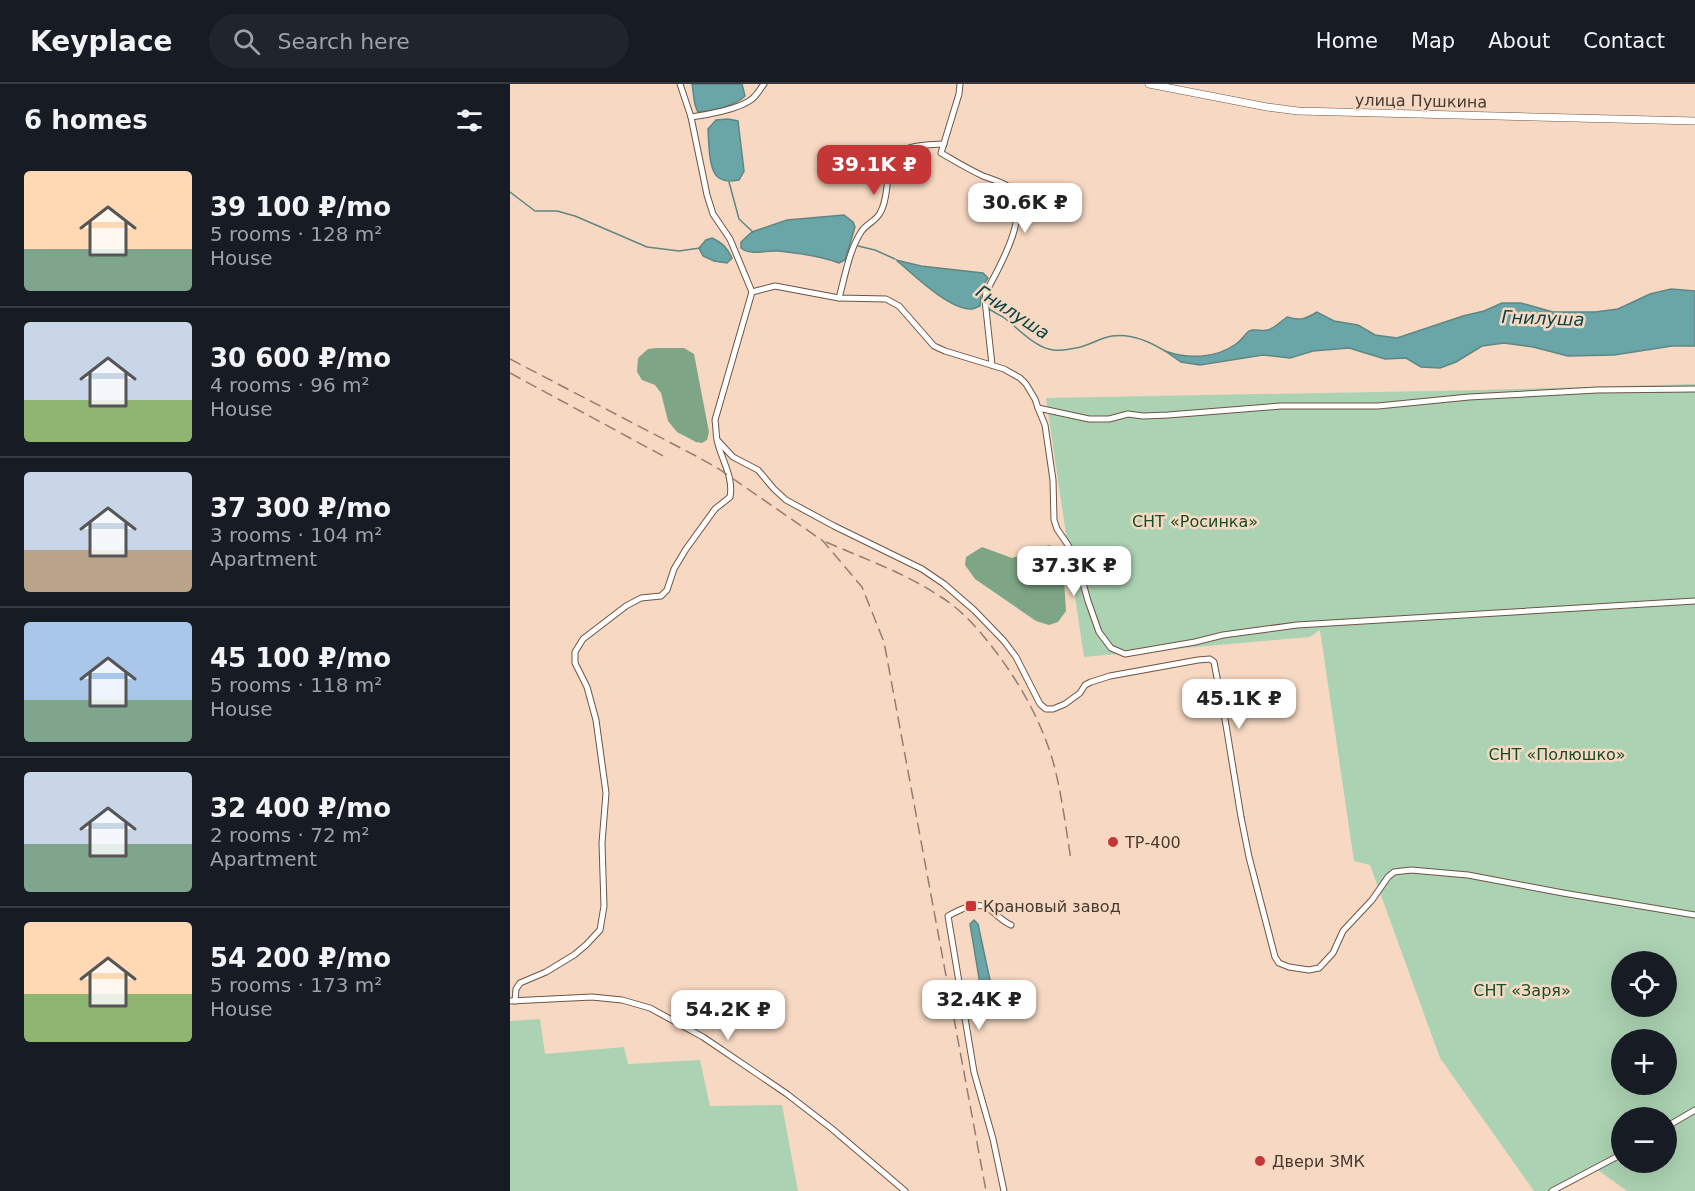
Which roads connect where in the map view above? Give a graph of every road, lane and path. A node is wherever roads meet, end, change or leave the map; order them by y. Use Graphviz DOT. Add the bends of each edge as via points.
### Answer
graph roads {
  1 [pos="680,84"];
  2 [pos="764,84"];
  3 [pos="960,84"];
  4 [pos="1149,84"];
  5 [pos="691,117"];
  6 [pos="1695,121"];
  7 [pos="944,144"];
  8 [pos="752,292"];
  9 [pos="839,298"];
  10 [pos="992,365"];
  11 [pos="1695,389"];
  12 [pos="1038,408"];
  13 [pos="718,441"];
  14 [pos="1695,601"];
  15 [pos="1695,915"];
  16 [pos="1011,925"];
  17 [pos="512,1001"];
  18 [pos="1695,1110"];
  19 [pos="1677,1121"];
  20 [pos="1611,1159"];
  21 [pos="905,1191"];
  22 [pos="1004,1191"];
  23 [pos="1552,1191"];
  1 -- 5 [label="street"];
  2 -- 5 [label="street" via="744,104"];
  3 -- 7 [label="street"];
  4 -- 6 [label="main road, улица Пушкина" via="1298,111"];
  5 -- 8 [label="street" via="713,214 730,239"];
  7 -- 9 [label="street" via="910,148 891,161 881,211 856,240"];
  7 -- 10 [label="street" via="941,153 1009,187 1017,201 1011,241 986,292"];
  8 -- 9 [label="street" via="775,286"];
  8 -- 13 [label="street" via="715,420"];
  9 -- 10 [label="street" via="886,299 899,306 934,346"];
  10 -- 12 [label="street" via="1020,378"];
  11 -- 12 [label="street" via="1597,390 1378,406 1281,406 1160,416 1128,414 1109,419 1089,419"];
  12 -- 14 [label="street" via="1045,425 1057,529 1077,562 1099,632 1111,648 1125,654 1223,635 1297,626"];
  13 -- 15 [label="street" via="733,457 758,470 786,500 944,584 1004,641 1046,709 1065,704 1085,686 1110,676 1171,664 1210,659 1214,662 1249,857 1279,963 1309,970 1319,968 1333,953 1343,931 1388,877 1394,872 1411,870 1468,875"];
  13 -- 17 [label="street" via="732,488 730,497 715,509 686,549 667,590 660,596 641,598 626,606 583,639 575,652 575,663 596,720 606,793 600,930 574,955 520,983"];
  16 -- 22 [label="street" via="987,908 975,905 948,916 974,1072"];
  17 -- 21 [label="street" via="591,997 650,1008 703,1037 787,1094"];
  18 -- 19 [label="street"];
  20 -- 23 [label="street"];
}
